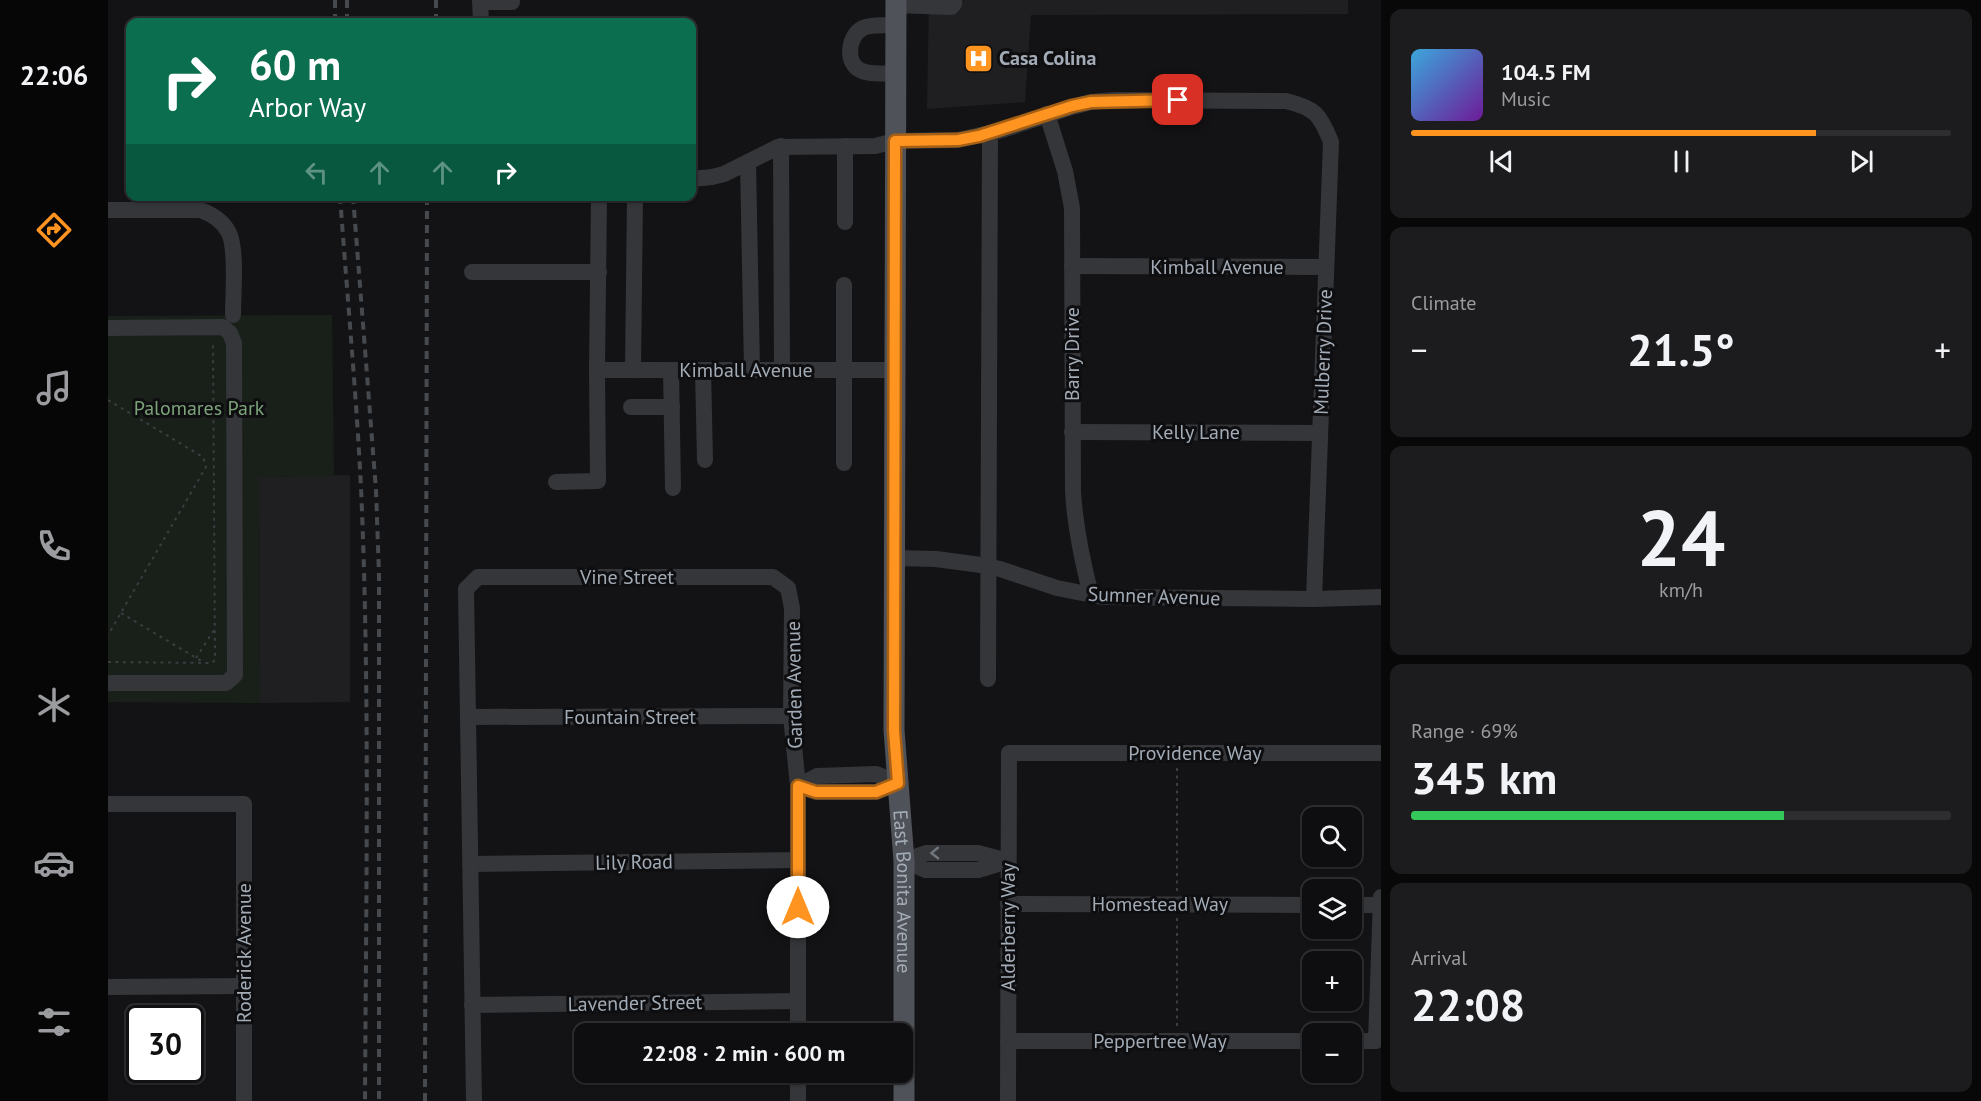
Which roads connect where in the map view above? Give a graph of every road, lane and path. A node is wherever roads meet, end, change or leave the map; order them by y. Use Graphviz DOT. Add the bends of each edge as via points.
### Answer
graph roads {
  1 [pos="512,0"];
  2 [pos="480,1"];
  3 [pos="947,3"];
  4 [pos="896,10"];
  5 [pos="481,18"];
  6 [pos="896,73"];
  7 [pos="1047,114"];
  8 [pos="990,133"];
  9 [pos="895,141"];
  10 [pos="781,146"];
  11 [pos="845,146"];
  12 [pos="748,162"];
  13 [pos="696,179"];
  14 [pos="599,201"];
  15 [pos="635,201"];
  16 [pos="108,210"];
  17 [pos="845,222"];
  18 [pos="1072,266"];
  19 [pos="1326,267"];
  20 [pos="472,272"];
  21 [pos="599,272"];
  22 [pos="844,285"];
  23 [pos="233,315"];
  24 [pos="108,328"];
  25 [pos="214,343"];
  26 [pos="597,370"];
  27 [pos="633,370"];
  28 [pos="671,370"];
  29 [pos="704,370"];
  30 [pos="752,370"];
  31 [pos="782,370"];
  32 [pos="845,370"];
  33 [pos="896,370"];
  34 [pos="108,400"];
  35 [pos="631,407"];
  36 [pos="672,407"];
  37 [pos="1072,432"];
  38 [pos="1320,433"];
  39 [pos="705,460"];
  40 [pos="844,463"];
  41 [pos="556,482"];
  42 [pos="673,488"];
  43 [pos="895,558"];
  44 [pos="988,566"];
  45 [pos="788,588"];
  46 [pos="1091,595"];
  47 [pos="1381,597"];
  48 [pos="1314,599"];
  49 [pos="121,613"];
  50 [pos="215,628"];
  51 [pos="108,635"];
  52 [pos="196,658"];
  53 [pos="108,662"];
  54 [pos="204,663"];
  55 [pos="988,679"];
  56 [pos="108,683"];
  57 [pos="790,716"];
  58 [pos="469,717"];
  59 [pos="1009,753"];
  60 [pos="1381,753"];
  61 [pos="898,783"];
  62 [pos="798,786"];
  63 [pos="108,804"];
  64 [pos="963,853"];
  65 [pos="798,860"];
  66 [pos="904,861"];
  67 [pos="1008,861"];
  68 [pos="470,864"];
  69 [pos="963,870"];
  70 [pos="1381,897"];
  71 [pos="1008,904"];
  72 [pos="1302,905"];
  73 [pos="1362,905"];
  74 [pos="1381,905"];
  75 [pos="245,986"];
  76 [pos="108,987"];
  77 [pos="798,1001"];
  78 [pos="472,1005"];
  79 [pos="798,1023"];
  80 [pos="1008,1041"];
  81 [pos="1302,1041"];
  82 [pos="1362,1041"];
  83 [pos="798,1083"];
  84 [pos="244,1101"];
  85 [pos="474,1101"];
  86 [pos="798,1101"];
  87 [pos="904,1101"];
  88 [pos="1008,1101"];
  1 -- 2 [label="street"];
  2 -- 5 [label="street"];
  3 -- 4 [label="street"];
  4 -- 6 [label="main road, East Bonita Avenue"];
  4 -- 6 [label="street" via="863,27 850,47 851,58 861,71"];
  6 -- 9 [label="main road, East Bonita Avenue"];
  7 -- 8 [label="street"];
  7 -- 18 [label="street, Barry Drive" via="1069,189"];
  7 -- 19 [label="street, Mulberry Drive" via="1113,100 1286,100 1314,111 1331,142"];
  8 -- 9 [label="street" via="958,140"];
  8 -- 44 [label="street"];
  9 -- 11 [label="street"];
  9 -- 33 [label="main road, East Bonita Avenue"];
  10 -- 11 [label="street"];
  10 -- 12 [label="street"];
  10 -- 31 [label="street"];
  11 -- 17 [label="street"];
  12 -- 13 [label="street" via="724,174"];
  12 -- 30 [label="street"];
  14 -- 21 [label="street"];
  15 -- 27 [label="street"];
  16 -- 23 [label="street" via="200,210 212,214 229,233 232,246"];
  18 -- 19 [label="street, Kimball Avenue"];
  18 -- 37 [label="street, Barry Drive"];
  19 -- 38 [label="street, Mulberry Drive"];
  20 -- 21 [label="street"];
  21 -- 26 [label="street"];
  22 -- 32 [label="street"];
  24 -- 56 [label="street" via="223,327 230,333 234,344 235,675 226,683"];
  25 -- 50 [label="path"];
  26 -- 27 [label="street, Kimball Avenue"];
  26 -- 41 [label="street" via="598,481"];
  27 -- 28 [label="street, Kimball Avenue"];
  28 -- 29 [label="street, Kimball Avenue"];
  28 -- 36 [label="street"];
  29 -- 30 [label="street, Kimball Avenue"];
  29 -- 39 [label="street"];
  30 -- 31 [label="street, Kimball Avenue"];
  31 -- 32 [label="street, Kimball Avenue"];
  32 -- 33 [label="street, Kimball Avenue"];
  32 -- 40 [label="street"];
  33 -- 43 [label="main road, East Bonita Avenue"];
  34 -- 49 [label="path" via="203,457 206,467"];
  35 -- 36 [label="street"];
  36 -- 42 [label="street"];
  37 -- 38 [label="street, Kelly Lane"];
  37 -- 46 [label="street, Barry Drive" via="1075,523"];
  38 -- 48 [label="street, Mulberry Drive"];
  43 -- 44 [label="street, Sumner Avenue"];
  43 -- 61 [label="main road, East Bonita Avenue" via="894,730"];
  44 -- 46 [label="street, Sumner Avenue"];
  44 -- 55 [label="street"];
  45 -- 57 [label="street, Garden Avenue" via="792,608"];
  45 -- 58 [label="street, Vine Street" via="773,577 478,577 466,589"];
  46 -- 48 [label="street, Sumner Avenue"];
  47 -- 48 [label="street, Sumner Avenue"];
  49 -- 51 [label="path"];
  49 -- 52 [label="path"];
  50 -- 52 [label="path"];
  50 -- 54 [label="path" via="215,660"];
  52 -- 54 [label="path"];
  53 -- 54 [label="path"];
  57 -- 58 [label="street, Fountain Street"];
  57 -- 62 [label="street, Garden Avenue"];
  58 -- 68 [label="street"];
  59 -- 60 [label="street, Providence Way"];
  59 -- 67 [label="street, Alderberry Way"];
  61 -- 62 [label="street" via="876,792 816,792"];
  61 -- 66 [label="main road, East Bonita Avenue"];
  62 -- 65 [label="street, Garden Avenue"];
  63 -- 75 [label="street, Roderick Avenue" via="244,804"];
  64 -- 66 [label="street, one-way" via="926,853"];
  64 -- 67 [label="street"];
  64 -- 69 [label="street"];
  65 -- 68 [label="street, Lily Road"];
  65 -- 77 [label="street, Garden Avenue"];
  66 -- 69 [label="street" via="926,870"];
  66 -- 87 [label="main road, East Bonita Avenue"];
  67 -- 69 [label="street"];
  67 -- 71 [label="street, Alderberry Way"];
  68 -- 78 [label="street"];
  70 -- 74 [label="street"];
  71 -- 72 [label="street, Homestead Way"];
  71 -- 80 [label="street, Alderberry Way"];
  73 -- 74 [label="street"];
  74 -- 82 [label="street" via="1376,1041"];
  75 -- 76 [label="street"];
  75 -- 84 [label="street, Roderick Avenue"];
  77 -- 78 [label="street, Lavender Street"];
  77 -- 79 [label="street, Garden Avenue"];
  78 -- 85 [label="street"];
  80 -- 81 [label="street, Peppertree Way"];
  80 -- 88 [label="street, Alderberry Way"];
  83 -- 86 [label="street"];
}
